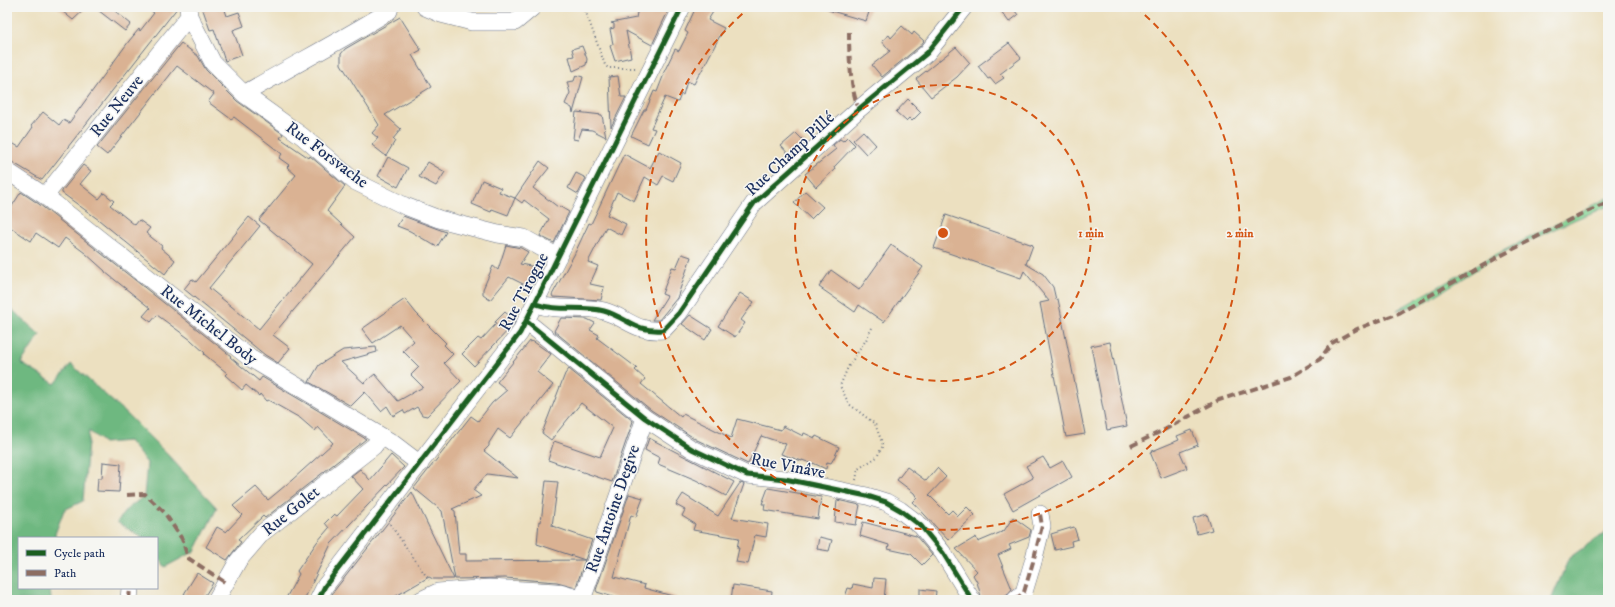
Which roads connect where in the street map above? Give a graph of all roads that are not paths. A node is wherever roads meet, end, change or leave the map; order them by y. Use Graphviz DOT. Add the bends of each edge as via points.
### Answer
graph roads {
  1 [pos="390,7"];
  2 [pos="425,7"];
  3 [pos="532,7"];
  4 [pos="682,7"];
  5 [pos="964,7"];
  6 [pos="188,12"];
  7 [pos="244,94"];
  8 [pos="7,171"];
  9 [pos="45,196"];
  10 [pos="558,257"];
  11 [pos="536,304"];
  12 [pos="527,322"];
  13 [pos="645,418"];
  14 [pos="381,436"];
  15 [pos="420,464"];
  16 [pos="1040,514"];
  17 [pos="130,589"];
  18 [pos="1019,596"];
  19 [pos="129,600"];
  20 [pos="216,600"];
  21 [pos="318,600"];
  22 [pos="421,600"];
  23 [pos="583,600"];
  24 [pos="972,600"];
  1 -- 7 [label="street" via="389,11 345,38"];
  2 -- 3 [label="street" via="472,22 515,22"];
  4 -- 10 [label="street, Rue Tirogne"];
  5 -- 11 [label="street, Rue Champ Pillé" via="927,53 859,109 754,203 678,313 663,330 651,331 637,327 605,311 546,308"];
  6 -- 7 [label="street, Rue Forsvache" via="213,63"];
  6 -- 9 [label="street, Rue Neuve"];
  7 -- 10 [label="street, Rue Forsvache" via="302,136 354,181 439,219 524,238"];
  8 -- 9 [label="street, Rue Michel Body"];
  9 -- 14 [label="street, Rue Michel Body" via="250,358"];
  10 -- 11 [label="street, Rue Tirogne"];
  11 -- 12 [label="street, Rue Tirogne"];
  12 -- 13 [label="street, Rue Vinâve"];
  12 -- 15 [label="street, Rue Tirogne"];
  13 -- 23 [label="street, Rue Antoine Degive"];
  13 -- 24 [label="street, Rue Vinâve" via="692,448 748,475 785,479 886,502 921,526 943,553"];
  14 -- 15 [label="street, Rue Michel Body"];
  14 -- 20 [label="street, Rue Golet" via="374,446 262,533 238,561"];
  15 -- 21 [label="street, Rue Tirogne" via="325,586"];
  16 -- 18 [label="street" via="1042,526"];
  17 -- 19 [label="street"];
  22 -- 23 [label="street" via="438,592 489,588 556,592"];
}
